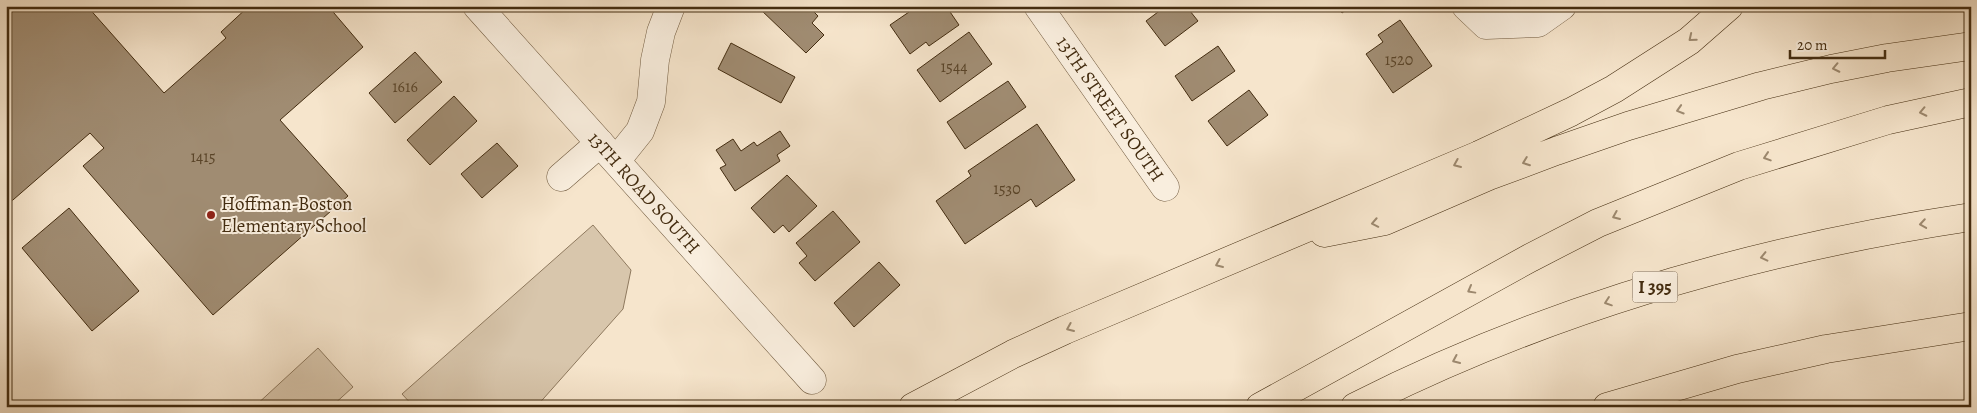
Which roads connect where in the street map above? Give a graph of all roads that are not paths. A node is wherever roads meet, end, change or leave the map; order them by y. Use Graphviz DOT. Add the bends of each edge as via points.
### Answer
graph roads {
  1 [pos="477,6"];
  2 [pos="671,6"];
  3 [pos="1038,6"];
  4 [pos="1466,6"];
  5 [pos="1562,6"];
  6 [pos="1729,6"];
  7 [pos="1971,46"];
  8 [pos="1971,102"];
  9 [pos="608,152"];
  10 [pos="561,177"];
  11 [pos="1165,187"];
  12 [pos="1971,216"];
  13 [pos="1264,245"];
  14 [pos="1971,326"];
  15 [pos="1013,354"];
  16 [pos="812,380"];
  17 [pos="913,407"];
  18 [pos="949,407"];
  19 [pos="1260,407"];
  20 [pos="1355,407"];
  21 [pos="1607,407"];
  1 -- 9 [label="street, 13TH ROAD SOUTH"];
  2 -- 9 [label="street" via="655,60 651,102 640,131"];
  3 -- 11 [label="street, 13TH STREET SOUTH"];
  4 -- 5 [label="street" via="1486,25 1538,23"];
  6 -- 13 [label="highway, one-way" via="1689,41 1571,112 1479,155"];
  7 -- 13 [label="highway, one-way" via="1888,58 1761,86 1556,151 1385,221"];
  8 -- 19 [label="highway, one-way" via="1888,120 1739,166 1598,223"];
  9 -- 10 [label="street"];
  9 -- 16 [label="street, 13TH ROAD SOUTH"];
  12 -- 20 [label="highway, I 395, one-way" via="1809,246 1633,293 1470,354"];
  13 -- 15 [label="highway, one-way"];
  14 -- 21 [label="highway" via="1826,349 1737,369"];
  15 -- 17 [label="highway"];
  15 -- 18 [label="highway"];
}
